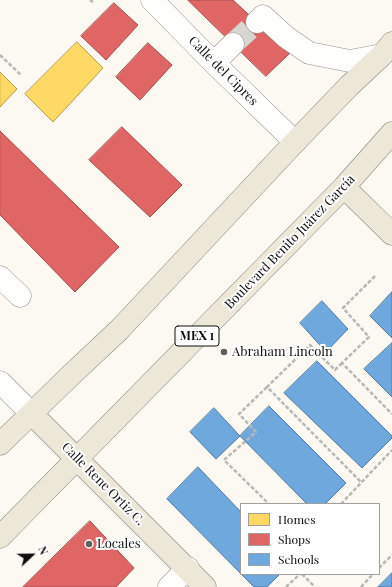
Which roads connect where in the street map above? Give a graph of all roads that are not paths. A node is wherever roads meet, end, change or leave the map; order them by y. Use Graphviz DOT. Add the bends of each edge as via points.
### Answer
graph roads {
  1 [pos="152,0"];
  2 [pos="257,22"];
  3 [pos="233,44"];
  4 [pos="387,49"];
  5 [pos="214,63"];
  6 [pos="392,133"];
  7 [pos="295,142"];
  8 [pos="344,187"];
  9 [pos="392,234"];
  10 [pos="0,277"];
  11 [pos="20,296"];
  12 [pos="0,382"];
  13 [pos="32,414"];
  14 [pos="0,444"];
  15 [pos="77,458"];
  16 [pos="0,536"];
  17 [pos="188,568"];
  18 [pos="169,587"];
  19 [pos="205,587"];
  1 -- 5 [label="street, Calle del Cipres"];
  2 -- 4 [label="street" via="263,16 309,53 350,61"];
  3 -- 5 [label="street"];
  4 -- 7 [label="main road"];
  5 -- 7 [label="street, Calle del Cipres"];
  6 -- 8 [label="main road, Boulevard Benito Juárez García / MEX 1"];
  7 -- 13 [label="main road" via="119,330"];
  8 -- 9 [label="main road"];
  8 -- 15 [label="main road, Boulevard Benito Juárez García / MEX 1"];
  10 -- 11 [label="street"];
  12 -- 13 [label="street, Calle Rene Ortiz C."];
  13 -- 14 [label="main road"];
  13 -- 15 [label="main road, Calle Rene Ortiz C."];
  15 -- 16 [label="main road, Boulevard Benito Juárez García / MEX 1"];
  15 -- 17 [label="main road, Calle Rene Ortiz C."];
  17 -- 18 [label="street"];
  17 -- 19 [label="main road, Calle Rene Ortiz C."];
}
